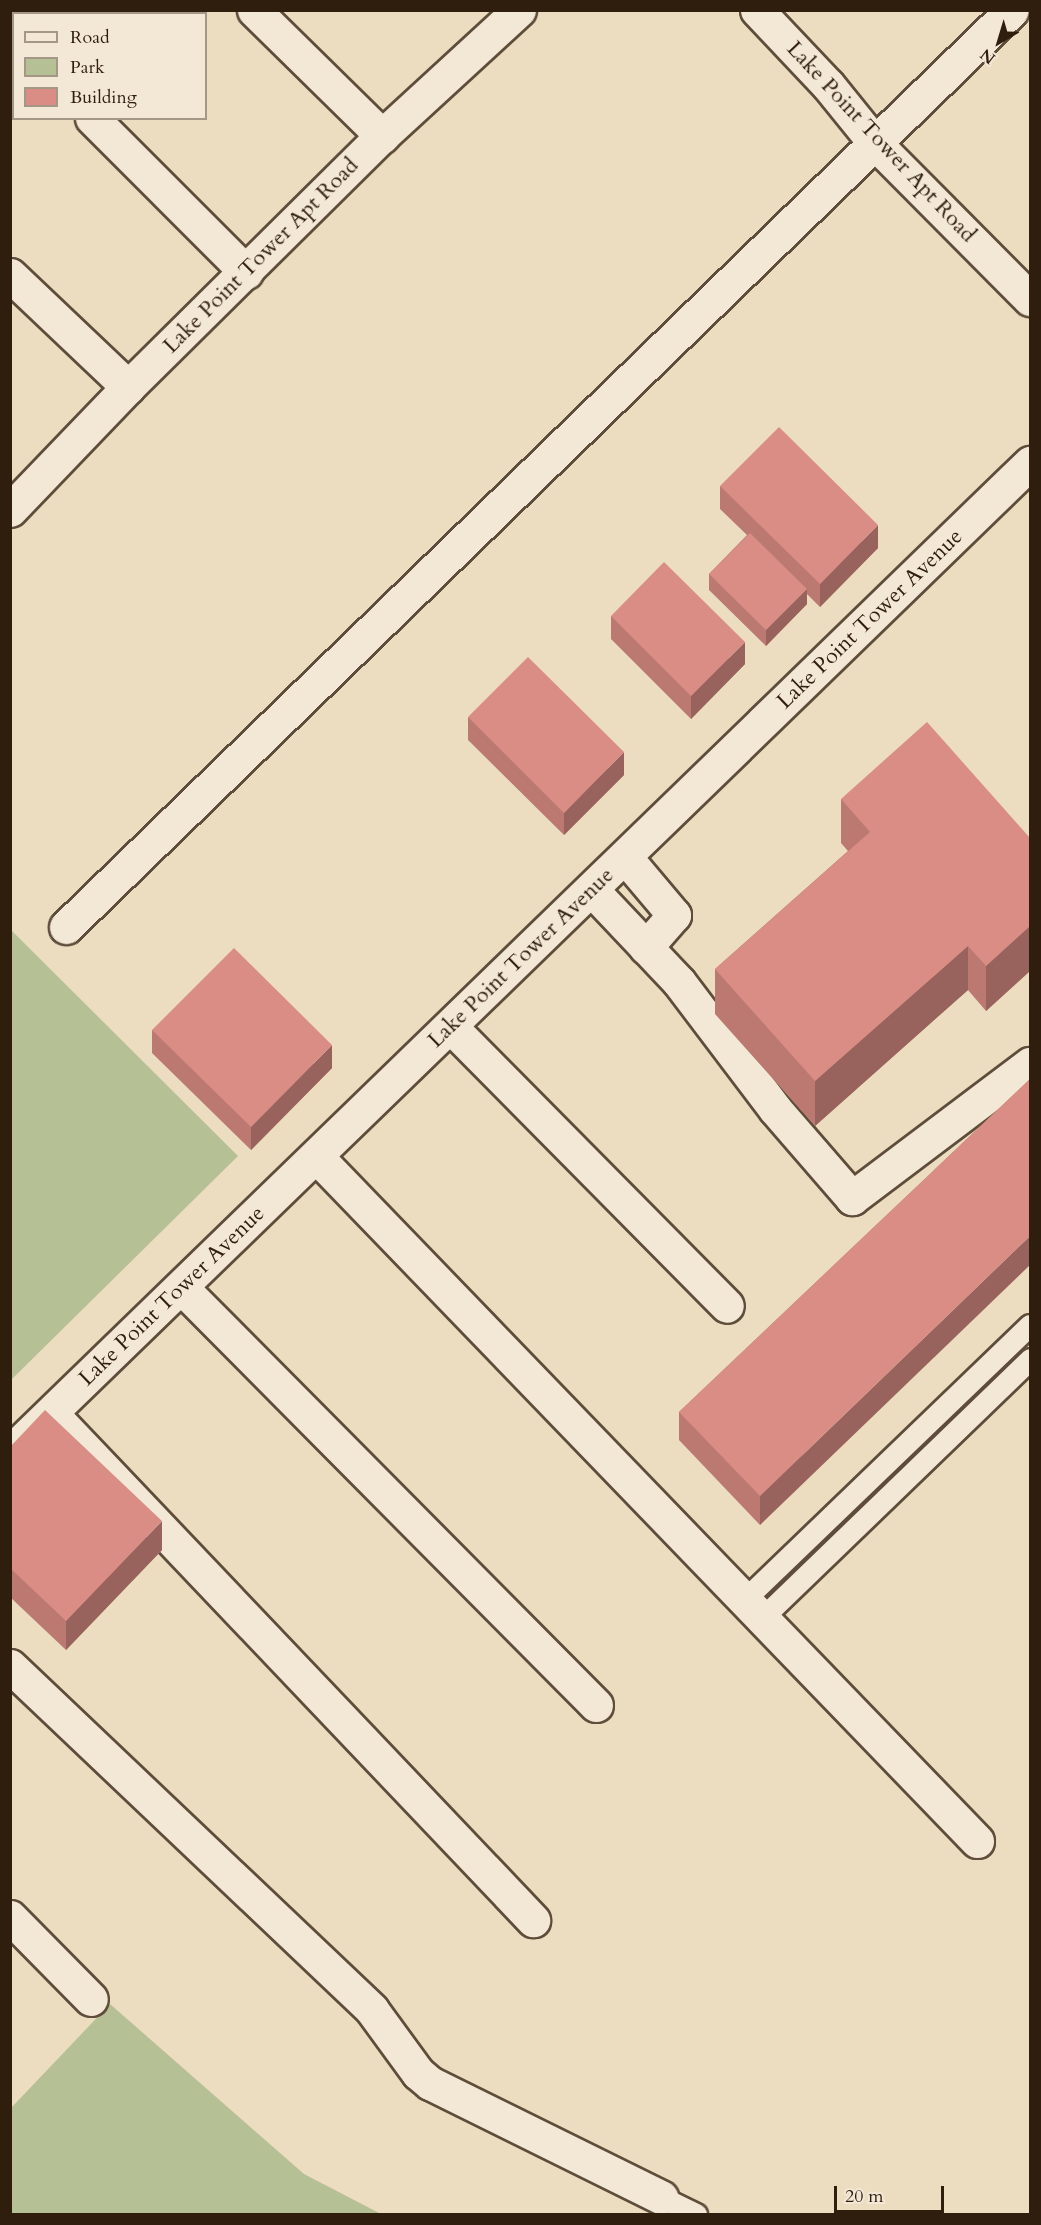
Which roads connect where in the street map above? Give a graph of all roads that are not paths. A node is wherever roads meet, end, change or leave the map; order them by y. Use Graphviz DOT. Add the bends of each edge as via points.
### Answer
graph roads {
  1 [pos="254,10"];
  2 [pos="519,10"];
  3 [pos="757,10"];
  4 [pos="1012,10"];
  5 [pos="94,120"];
  6 [pos="382,135"];
  7 [pos="875,142"];
  8 [pos="246,272"];
  9 [pos="10,275"];
  10 [pos="1030,299"];
  11 [pos="128,387"];
  12 [pos="1030,463"];
  13 [pos="10,510"];
  14 [pos="625,857"];
  15 [pos="592,890"];
  16 [pos="66,927"];
  17 [pos="646,946"];
  18 [pos="451,1027"];
  19 [pos="1030,1064"];
  20 [pos="316,1156"];
  21 [pos="181,1287"];
  22 [pos="727,1306"];
  23 [pos="1030,1324"];
  24 [pos="1030,1359"];
  25 [pos="51,1413"];
  26 [pos="10,1452"];
  27 [pos="754,1609"];
  28 [pos="10,1666"];
  29 [pos="596,1705"];
  30 [pos="977,1841"];
  31 [pos="10,1917"];
  32 [pos="533,1920"];
  33 [pos="91,1999"];
  34 [pos="661,2197"];
  35 [pos="696,2214"];
  1 -- 6 [label="street"];
  2 -- 6 [label="street, Lake Point Tower Apt Road"];
  3 -- 7 [label="street, Lake Point Tower Apt Road"];
  4 -- 7 [label="street"];
  5 -- 8 [label="street"];
  6 -- 8 [label="street, Lake Point Tower Apt Road"];
  7 -- 10 [label="street, Lake Point Tower Apt Road"];
  7 -- 16 [label="street"];
  8 -- 11 [label="street, Lake Point Tower Apt Road"];
  9 -- 11 [label="street"];
  11 -- 13 [label="street, Lake Point Tower Apt Road"];
  12 -- 14 [label="street, Lake Point Tower Avenue"];
  14 -- 15 [label="street, Lake Point Tower Avenue"];
  14 -- 17 [label="street" via="674,915"];
  15 -- 17 [label="street"];
  15 -- 18 [label="street, Lake Point Tower Avenue"];
  17 -- 19 [label="street" via="852,1198"];
  18 -- 20 [label="street, Lake Point Tower Avenue"];
  18 -- 22 [label="street"];
  20 -- 21 [label="street, Lake Point Tower Avenue"];
  20 -- 27 [label="street"];
  21 -- 25 [label="street, Lake Point Tower Avenue"];
  21 -- 29 [label="street"];
  23 -- 27 [label="lane"];
  24 -- 27 [label="lane"];
  25 -- 26 [label="street, Lake Point Tower Avenue"];
  25 -- 32 [label="street"];
  27 -- 30 [label="street"];
  28 -- 34 [label="street" via="372,2010 418,2073 430,2083"];
  31 -- 33 [label="street"];
  34 -- 35 [label="lane"];
}
